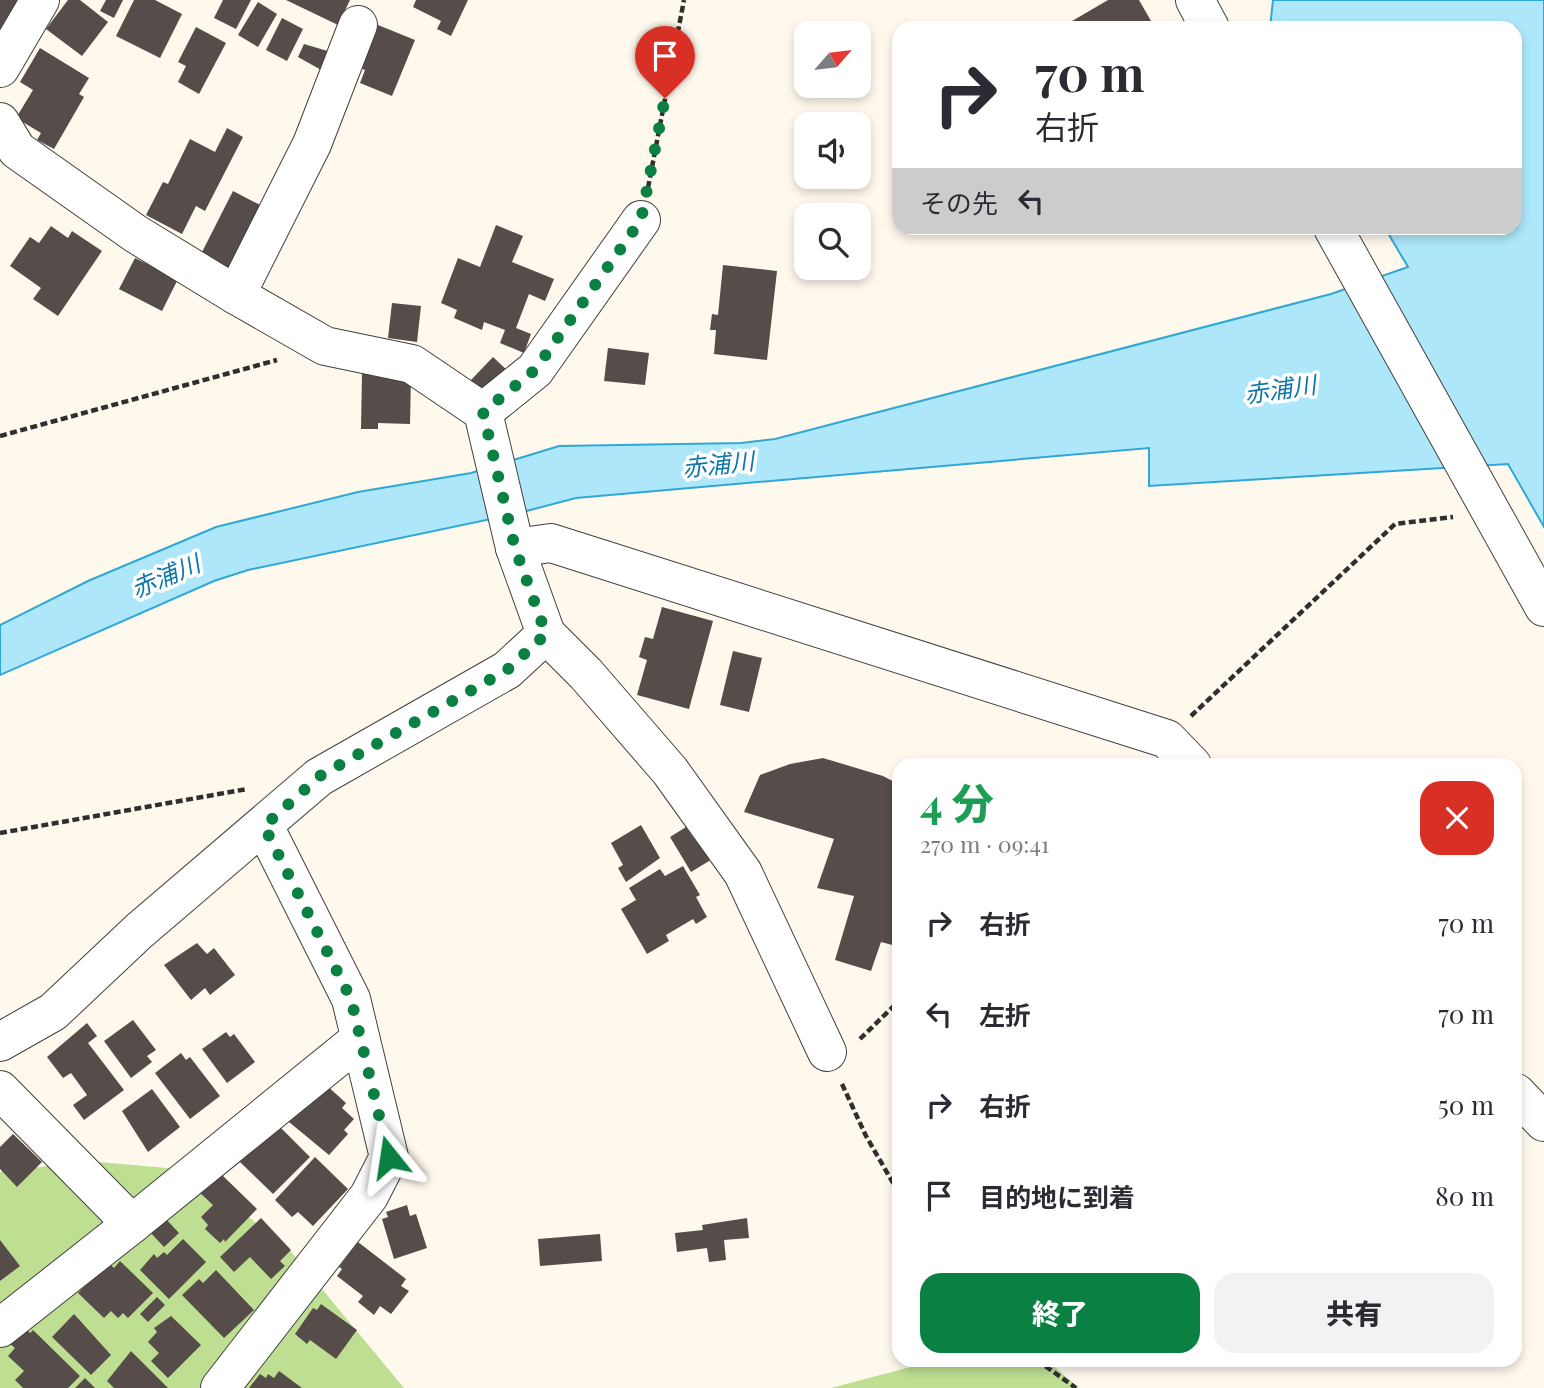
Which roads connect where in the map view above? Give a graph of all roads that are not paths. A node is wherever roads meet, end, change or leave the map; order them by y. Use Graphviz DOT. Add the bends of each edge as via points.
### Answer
graph roads {
  1 [pos="40,0"];
  2 [pos="1195,0"];
  3 [pos="1206,21"];
  4 [pos="358,25"];
  5 [pos="0,68"];
  6 [pos="0,122"];
  7 [pos="641,220"];
  8 [pos="1341,240"];
  9 [pos="236,295"];
  10 [pos="483,412"];
  11 [pos="515,548"];
  12 [pos="1544,607"];
  13 [pos="546,634"];
  14 [pos="1179,752"];
  15 [pos="264,826"];
  16 [pos="360,1039"];
  17 [pos="0,1042"];
  18 [pos="827,1052"];
  19 [pos="0,1090"];
  20 [pos="1522,1099"];
  21 [pos="1544,1122"];
  22 [pos="132,1224"];
  23 [pos="0,1328"];
  24 [pos="220,1388"];
  1 -- 5 [label="street"];
  2 -- 3 [label="street"];
  4 -- 9 [label="street" via="312,144"];
  6 -- 9 [label="street" via="18,150 136,234"];
  7 -- 10 [label="street" via="535,370"];
  8 -- 12 [label="street"];
  9 -- 10 [label="street" via="325,346 412,364"];
  10 -- 11 [label="street"];
  11 -- 13 [label="street"];
  11 -- 14 [label="street" via="551,543"];
  13 -- 15 [label="street" via="507,670 320,776"];
  13 -- 18 [label="street" via="670,771 743,873"];
  15 -- 16 [label="street" via="351,999"];
  15 -- 17 [label="street" via="139,931 53,1012"];
  16 -- 22 [label="street"];
  16 -- 24 [label="street" via="389,1157 369,1196"];
  19 -- 22 [label="street"];
  20 -- 21 [label="street"];
  22 -- 23 [label="street"];
}
